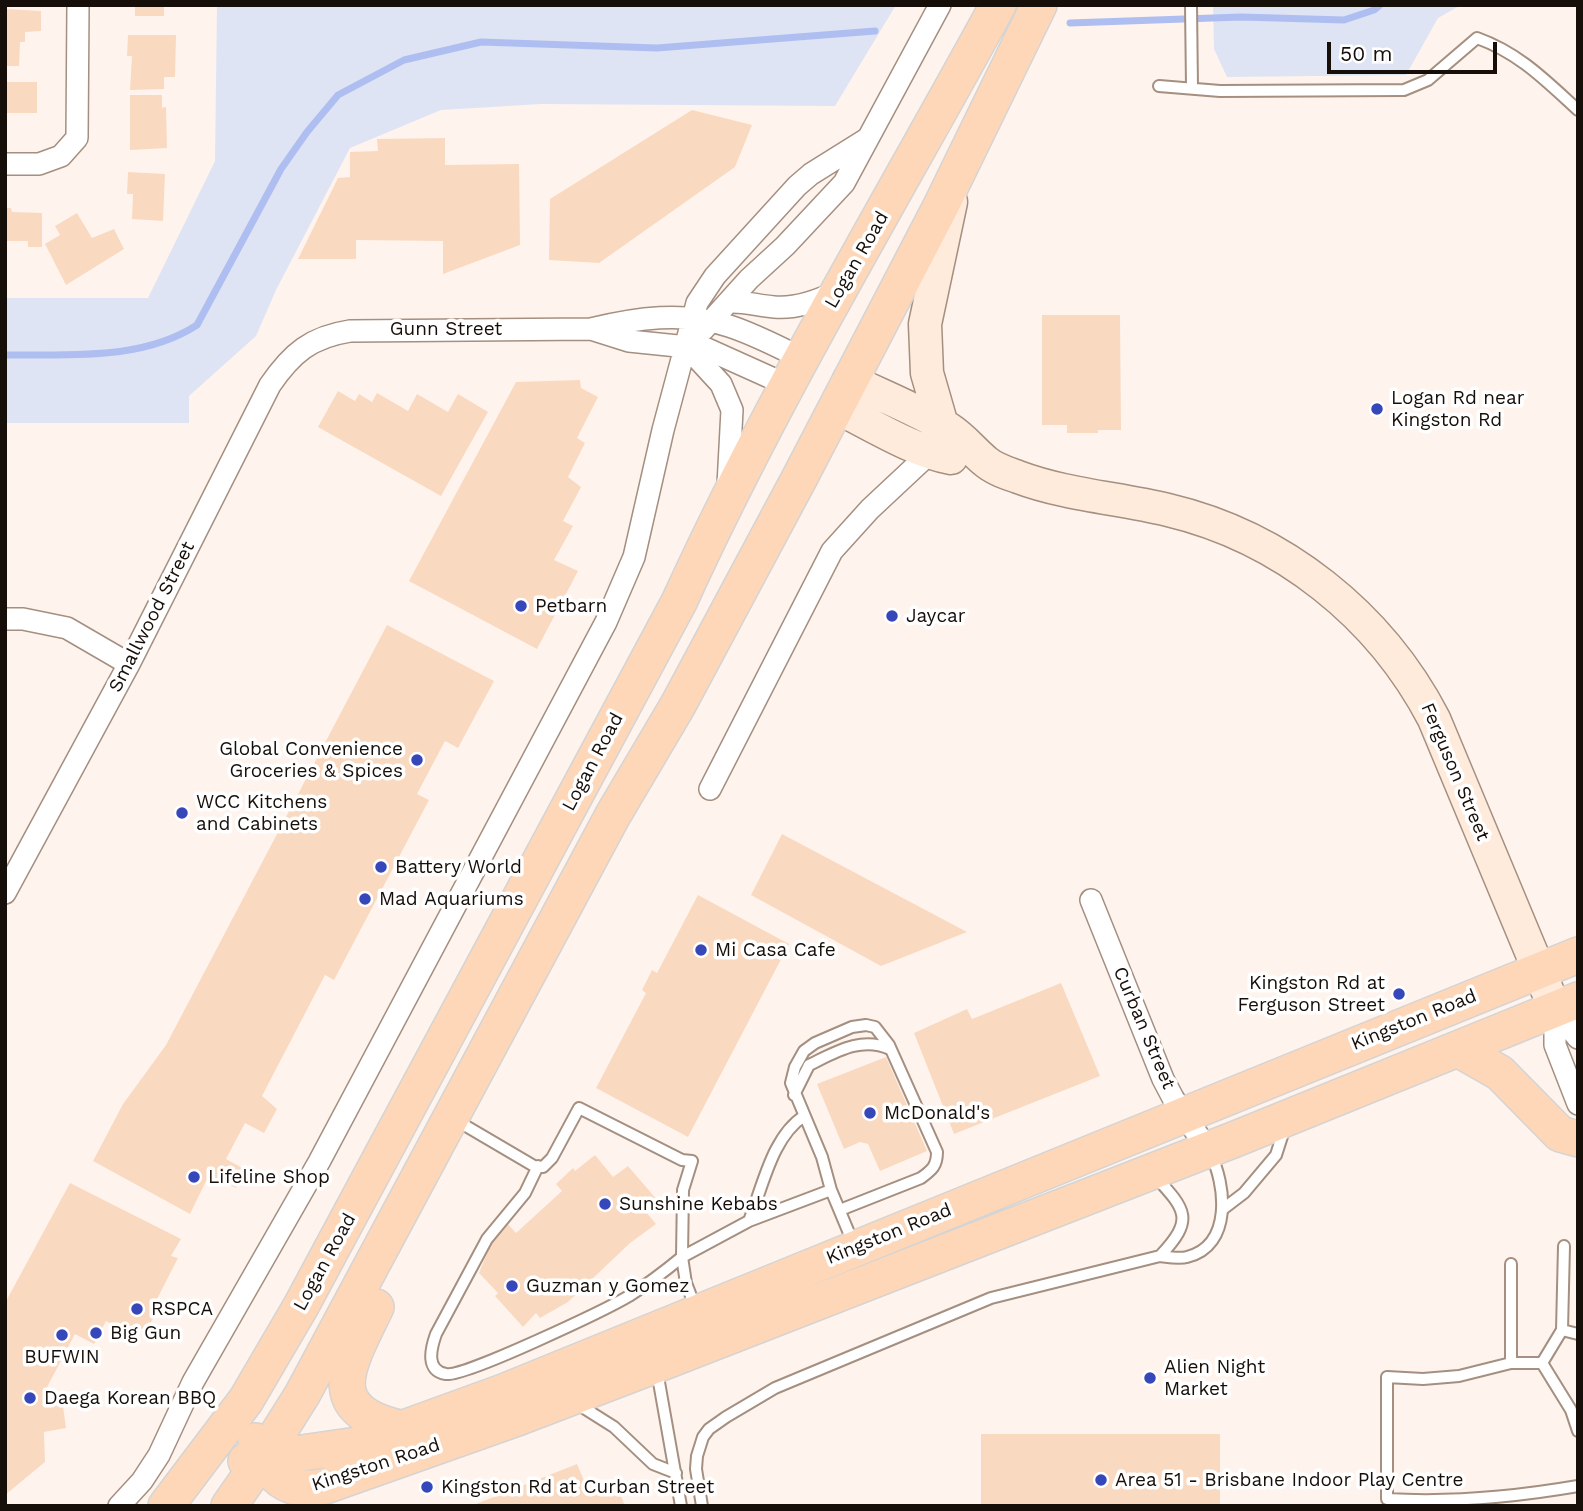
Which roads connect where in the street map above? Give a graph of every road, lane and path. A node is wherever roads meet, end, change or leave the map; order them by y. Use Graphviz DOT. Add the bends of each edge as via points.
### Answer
graph roads {
  1 [pos="78,5"];
  2 [pos="940,5"];
  3 [pos="998,5"];
  4 [pos="1039,5"];
  5 [pos="1191,7"];
  6 [pos="1159,86"];
  7 [pos="1192,88"];
  8 [pos="1578,110"];
  9 [pos="867,139"];
  10 [pos="5,164"];
  11 [pos="957,173"];
  12 [pos="838,291"];
  13 [pos="730,302"];
  14 [pos="702,320"];
  15 [pos="591,329"];
  16 [pos="304,346"];
  17 [pos="686,346"];
  18 [pos="795,372"];
  19 [pos="842,394"];
  20 [pos="937,439"];
  21 [pos="727,501"];
  22 [pos="5,619"];
  23 [pos="129,664"];
  24 [pos="710,789"];
  25 [pos="5,893"];
  26 [pos="1091,900"];
  27 [pos="1578,955"];
  28 [pos="1538,971"];
  29 [pos="1566,1005"];
  30 [pos="1578,1038"];
  31 [pos="890,1049"];
  32 [pos="1458,1049"];
  33 [pos="794,1095"];
  34 [pos="1578,1104"];
  35 [pos="1183,1114"];
  36 [pos="804,1116"];
  37 [pos="452,1117"];
  38 [pos="1288,1118"];
  39 [pos="1578,1139"];
  40 [pos="1208,1150"];
  41 [pos="538,1166"];
  42 [pos="1151,1172"];
  43 [pos="831,1190"];
  44 [pos="1223,1209"];
  45 [pos="840,1210"];
  46 [pos="749,1221"];
  47 [pos="390,1232"];
  48 [pos="1564,1246"];
  49 [pos="855,1248"];
  50 [pos="1160,1256"];
  51 [pos="682,1257"];
  52 [pos="1511,1264"];
  53 [pos="698,1314"];
  54 [pos="1562,1330"];
  55 [pos="1578,1334"];
  56 [pos="652,1349"];
  57 [pos="1511,1363"];
  58 [pos="1542,1363"];
  59 [pos="501,1384"];
  60 [pos="568,1398"];
  61 [pos="246,1401"];
  62 [pos="404,1429"];
  63 [pos="1578,1431"];
  64 [pos="263,1457"];
  65 [pos="676,1473"];
  66 [pos="1578,1486"];
  67 [pos="174,1497"];
  68 [pos="120,1506"];
  69 [pos="229,1506"];
  70 [pos="334,1506"];
  71 [pos="681,1506"];
  72 [pos="702,1506"];
  1 -- 10 [label="street" via="77,138 61,156 39,163"];
  2 -- 9 [label="street"];
  3 -- 12 [label="main road, Logan Road"];
  4 -- 11 [label="main road"];
  5 -- 7 [label="lane"];
  6 -- 7 [label="lane"];
  7 -- 8 [label="lane" via="1404,90 1428,80 1477,38 1519,58"];
  9 -- 13 [label="street" via="839,190"];
  9 -- 14 [label="street" via="789,193 709,284 698,303"];
  11 -- 19 [label="main road"];
  11 -- 20 [label="street" via="925,324"];
  12 -- 13 [label="street" via="793,307"];
  12 -- 18 [label="main road, Logan Road"];
  13 -- 14 [label="street"];
  14 -- 15 [label="street, Gunn Street" via="639,319"];
  14 -- 17 [label="street"];
  14 -- 18 [label="street, Gunn Street" via="737,329"];
  15 -- 16 [label="street, Gunn Street" via="350,331 327,334"];
  15 -- 17 [label="street, Gunn Street" via="629,341"];
  16 -- 23 [label="street, Smallwood Street" via="270,385"];
  17 -- 18 [label="street, Gunn Street"];
  17 -- 21 [label="street" via="721,384 732,410"];
  17 -- 68 [label="street" via="634,557 606,622 319,1162 193,1382 159,1455"];
  18 -- 19 [label="main road"];
  18 -- 21 [label="main road, Logan Road"];
  19 -- 20 [label="street, Ferguson Street"];
  19 -- 37 [label="main road"];
  20 -- 24 [label="street" via="832,551"];
  20 -- 28 [label="street, Ferguson Street" via="960,437 987,463 1053,488 1168,510 1226,528 1295,564 1350,607 1401,666 1434,719"];
  21 -- 61 [label="main road, Logan Road" via="679,602 366,1188"];
  22 -- 23 [label="street" via="67,628"];
  23 -- 25 [label="street, Smallwood Street"];
  26 -- 35 [label="street, Curban Street" via="1159,1069"];
  27 -- 28 [label="main road, Kingston Road"];
  28 -- 29 [label="street, Ferguson Street"];
  28 -- 35 [label="main road, Kingston Road"];
  29 -- 30 [label="street"];
  29 -- 32 [label="main road, Kingston Road"];
  29 -- 34 [label="street" via="1555,1045"];
  31 -- 33 [label="lane" via="868,1042 809,1065"];
  31 -- 33 [label="lane" via="875,1027 866,1025 815,1043 795,1067"];
  31 -- 45 [label="lane" via="937,1152 937,1162 921,1178"];
  32 -- 38 [label="main road, Kingston Road"];
  32 -- 39 [label="main road" via="1500,1073 1560,1134"];
  33 -- 36 [label="lane"];
  35 -- 40 [label="street, Curban Street"];
  35 -- 49 [label="main road, Kingston Road"];
  36 -- 43 [label="lane"];
  36 -- 46 [label="lane" via="792,1124 778,1145"];
  37 -- 41 [label="lane"];
  37 -- 47 [label="main road"];
  38 -- 40 [label="main road, Kingston Road"];
  38 -- 44 [label="lane" via="1276,1156 1244,1194"];
  40 -- 42 [label="main road, Kingston Road"];
  40 -- 44 [label="lane" via="1220,1182"];
  41 -- 51 [label="lane" via="552,1158 579,1108 692,1161 683,1190"];
  41 -- 59 [label="lane" via="525,1193 487,1239 430,1349 432,1364 440,1373"];
  42 -- 50 [label="lane" via="1170,1193 1182,1217 1181,1232"];
  42 -- 56 [label="main road, Kingston Road"];
  43 -- 45 [label="lane"];
  43 -- 46 [label="lane"];
  44 -- 50 [label="lane" via="1215,1235 1200,1251 1185,1258"];
  45 -- 49 [label="lane"];
  46 -- 51 [label="lane"];
  47 -- 62 [label="main road" via="385,1282 354,1351 347,1383 360,1412"];
  47 -- 64 [label="main road"];
  48 -- 54 [label="lane"];
  49 -- 53 [label="main road, Kingston Road"];
  50 -- 72 [label="lane" via="991,1298 800,1376 748,1403 703,1437 697,1456"];
  51 -- 53 [label="lane"];
  51 -- 59 [label="lane"];
  52 -- 57 [label="lane"];
  53 -- 56 [label="main road, Kingston Road"];
  54 -- 55 [label="lane"];
  54 -- 58 [label="lane"];
  56 -- 59 [label="main road, Kingston Road"];
  56 -- 60 [label="main road, Kingston Road"];
  56 -- 65 [label="lane"];
  57 -- 58 [label="lane"];
  57 -- 66 [label="lane" via="1459,1376 1387,1377 1387,1499 1474,1500"];
  58 -- 63 [label="lane" via="1571,1410"];
  59 -- 60 [label="main road, Kingston Road"];
  59 -- 62 [label="main road, Kingston Road"];
  59 -- 64 [label="main road, Kingston Road" via="316,1488 284,1483"];
  59 -- 70 [label="main road" via="480,1445"];
  60 -- 65 [label="lane" via="614,1427 653,1464"];
  61 -- 64 [label="main road"];
  61 -- 67 [label="main road, Logan Road"];
  62 -- 64 [label="main road, Kingston Road" via="341,1449"];
  64 -- 67 [label="main road" via="228,1467"];
  64 -- 69 [label="main road"];
  65 -- 71 [label="lane"];
}
